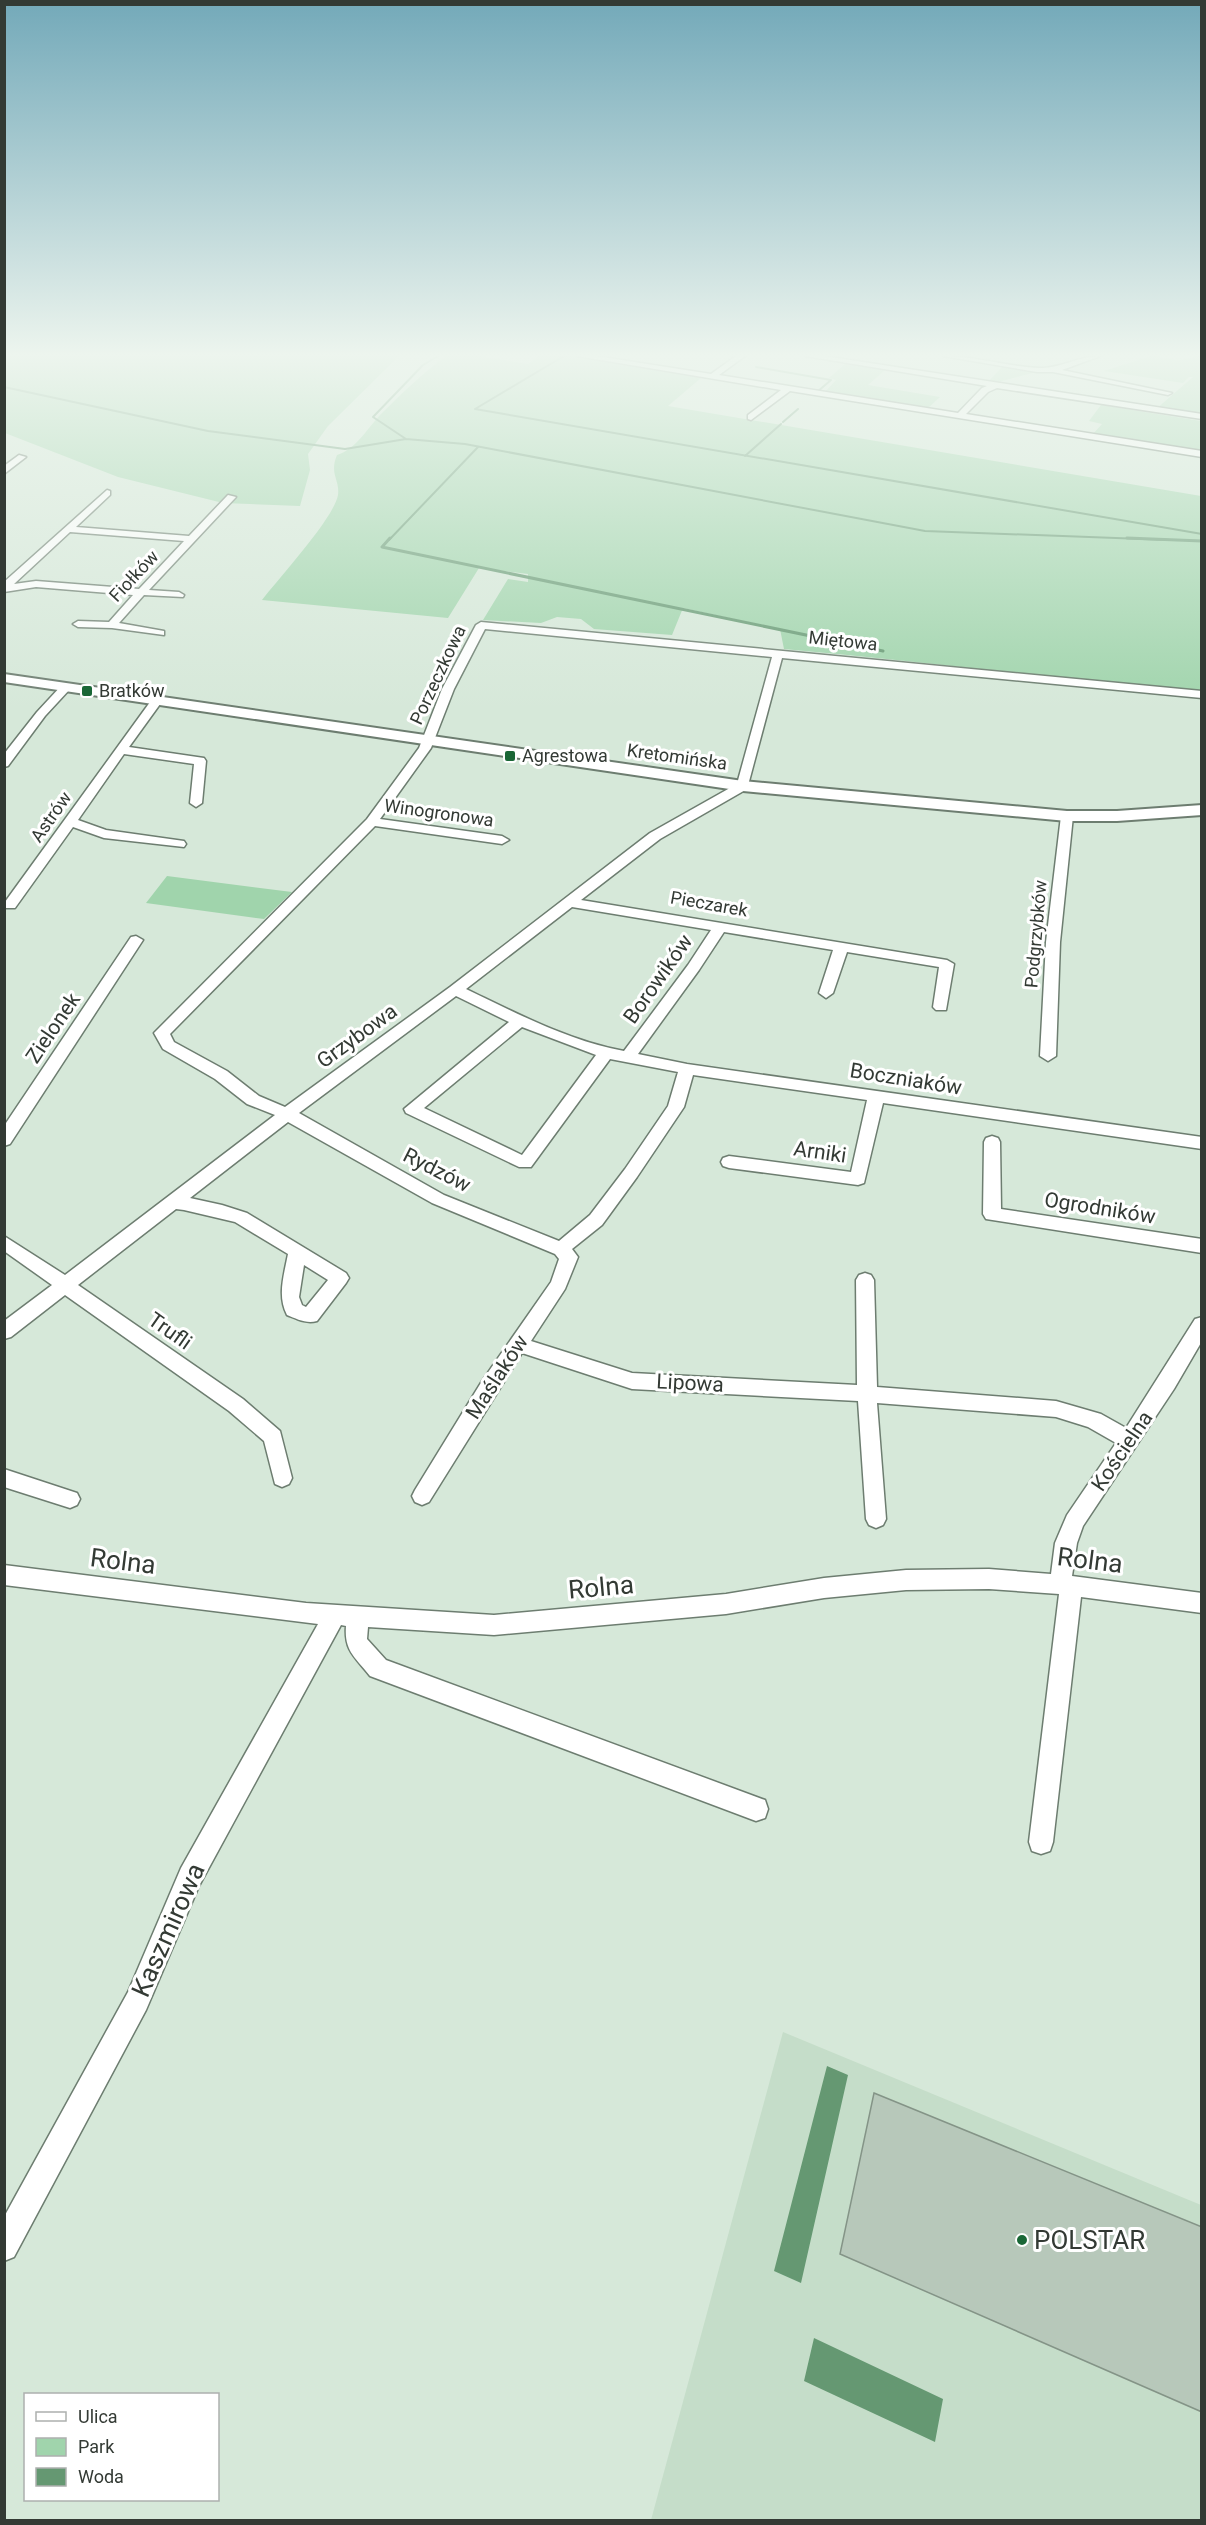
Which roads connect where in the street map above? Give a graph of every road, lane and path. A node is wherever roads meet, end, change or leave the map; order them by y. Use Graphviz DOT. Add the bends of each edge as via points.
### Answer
graph roads {
  1 [pos="107,493"];
  2 [pos="231,497"];
  3 [pos="69,529"];
  4 [pos="190,539"];
  5 [pos="4,589"];
  6 [pos="139,593"];
  7 [pos="179,595"];
  8 [pos="78,624"];
  9 [pos="112,625"];
  10 [pos="482,625"];
  11 [pos="160,633"];
  12 [pos="778,653"];
  13 [pos="4,678"];
  14 [pos="66,687"];
  15 [pos="1202,695"];
  16 [pos="157,700"];
  17 [pos="427,740"];
  18 [pos="122,750"];
  19 [pos="4,763"];
  20 [pos="743,786"];
  21 [pos="196,803"];
  22 [pos="1202,810"];
  23 [pos="1066,816"];
  24 [pos="71,822"];
  25 [pos="372,822"];
  26 [pos="502,840"];
  27 [pos="179,844"];
  28 [pos="569,902"];
  29 [pos="10,905"];
  30 [pos="720,927"];
  31 [pos="136,940"];
  32 [pos="841,946"];
  33 [pos="455,990"];
  34 [pos="826,993"];
  35 [pos="941,1006"];
  36 [pos="520,1021"];
  37 [pos="606,1053"];
  38 [pos="629,1056"];
  39 [pos="1048,1056"];
  40 [pos="687,1069"];
  41 [pos="876,1096"];
  42 [pos="287,1114"];
  43 [pos="4,1140"];
  44 [pos="992,1142"];
  45 [pos="1202,1143"];
  46 [pos="729,1162"];
  47 [pos="174,1202"];
  48 [pos="4,1242"];
  49 [pos="1202,1246"];
  50 [pos="297,1253"];
  51 [pos="565,1253"];
  52 [pos="865,1280"];
  53 [pos="64,1285"];
  54 [pos="1202,1324"];
  55 [pos="4,1332"];
  56 [pos="518,1344"];
  57 [pos="867,1394"];
  58 [pos="1129,1440"];
  59 [pos="4,1478"];
  60 [pos="282,1478"];
  61 [pos="422,1496"];
  62 [pos="70,1499"];
  63 [pos="876,1519"];
  64 [pos="4,1575"];
  65 [pos="1065,1584"];
  66 [pos="1202,1603"];
  67 [pos="346,1615"];
  68 [pos="756,1809"];
  69 [pos="1041,1842"];
  70 [pos="4,2247"];
  1 -- 3 [label="street"];
  2 -- 4 [label="street, Fiołków"];
  3 -- 4 [label="street"];
  3 -- 5 [label="street"];
  4 -- 6 [label="street, Fiołków" via="152,584"];
  5 -- 6 [label="street" via="36,584"];
  6 -- 7 [label="street"];
  6 -- 9 [label="street, Fiołków"];
  8 -- 9 [label="street, Fiołków"];
  9 -- 11 [label="street, Fiołków"];
  10 -- 12 [label="street, Miętowa"];
  10 -- 17 [label="street, Porzeczkowa"];
  12 -- 15 [label="street, Miętowa"];
  12 -- 20 [label="street"];
  13 -- 14 [label="street, Kretomińska"];
  14 -- 16 [label="street, Kretomińska"];
  14 -- 19 [label="street"];
  16 -- 17 [label="street, Kretomińska"];
  16 -- 18 [label="street, Astrów"];
  17 -- 20 [label="street, Kretomińska"];
  17 -- 25 [label="street"];
  18 -- 21 [label="street" via="200,761"];
  18 -- 24 [label="street, Astrów"];
  20 -- 23 [label="street, Kretomińska"];
  20 -- 28 [label="street, Grzybowa" via="654,836"];
  22 -- 23 [label="street, Kretomińska" via="1101,818"];
  23 -- 39 [label="street, Podgrzybków" via="1053,942"];
  24 -- 27 [label="street" via="104,834"];
  24 -- 29 [label="street, Astrów"];
  25 -- 26 [label="street, Winogronowa"];
  25 -- 42 [label="street" via="162,1033 168,1045 221,1075 253,1100"];
  28 -- 30 [label="street, Pieczarek"];
  28 -- 33 [label="street, Grzybowa"];
  30 -- 32 [label="street, Pieczarek"];
  30 -- 38 [label="street, Borowików"];
  31 -- 43 [label="street, Zielonek"];
  32 -- 34 [label="street"];
  32 -- 35 [label="street, Pieczarek" via="947,964"];
  33 -- 36 [label="street, Boczniaków"];
  33 -- 42 [label="street, Grzybowa"];
  36 -- 37 [label="street, Boczniaków"];
  36 -- 37 [label="street" via="412,1109 525,1163"];
  37 -- 38 [label="street, Boczniaków"];
  38 -- 40 [label="street, Boczniaków"];
  40 -- 41 [label="street, Boczniaków"];
  40 -- 51 [label="street, Maślaków" via="676,1107 596,1220"];
  41 -- 45 [label="street, Boczniaków"];
  41 -- 46 [label="street, Arniki" via="858,1179"];
  42 -- 47 [label="street, Grzybowa"];
  42 -- 51 [label="street, Rydzów" via="438,1199"];
  44 -- 49 [label="street, Ogrodników" via="992,1214"];
  47 -- 50 [label="street" via="214,1208 250,1221"];
  47 -- 53 [label="street, Grzybowa"];
  48 -- 53 [label="street, Trufli"];
  51 -- 56 [label="street, Maślaków" via="559,1284"];
  52 -- 57 [label="street"];
  53 -- 55 [label="street, Grzybowa"];
  53 -- 60 [label="street, Trufli" via="236,1405 273,1437"];
  54 -- 58 [label="street, Kościelna"];
  56 -- 57 [label="street, Lipowa" via="632,1381"];
  56 -- 61 [label="street, Maślaków"];
  57 -- 58 [label="street, Lipowa" via="1056,1408 1094,1420"];
  57 -- 63 [label="street"];
  58 -- 65 [label="street, Kościelna" via="1074,1522 1066,1543"];
  59 -- 62 [label="street"];
  64 -- 67 [label="street, Rolna"];
  65 -- 66 [label="street, Rolna"];
  65 -- 67 [label="street, Rolna" via="989,1579 906,1580 726,1604 494,1625"];
  65 -- 69 [label="street, Kościelna"];
  67 -- 68 [label="street" via="356,1642 378,1668"];
  67 -- 70 [label="street, Kaszmirowa" via="190,1877 137,2001"];
}
